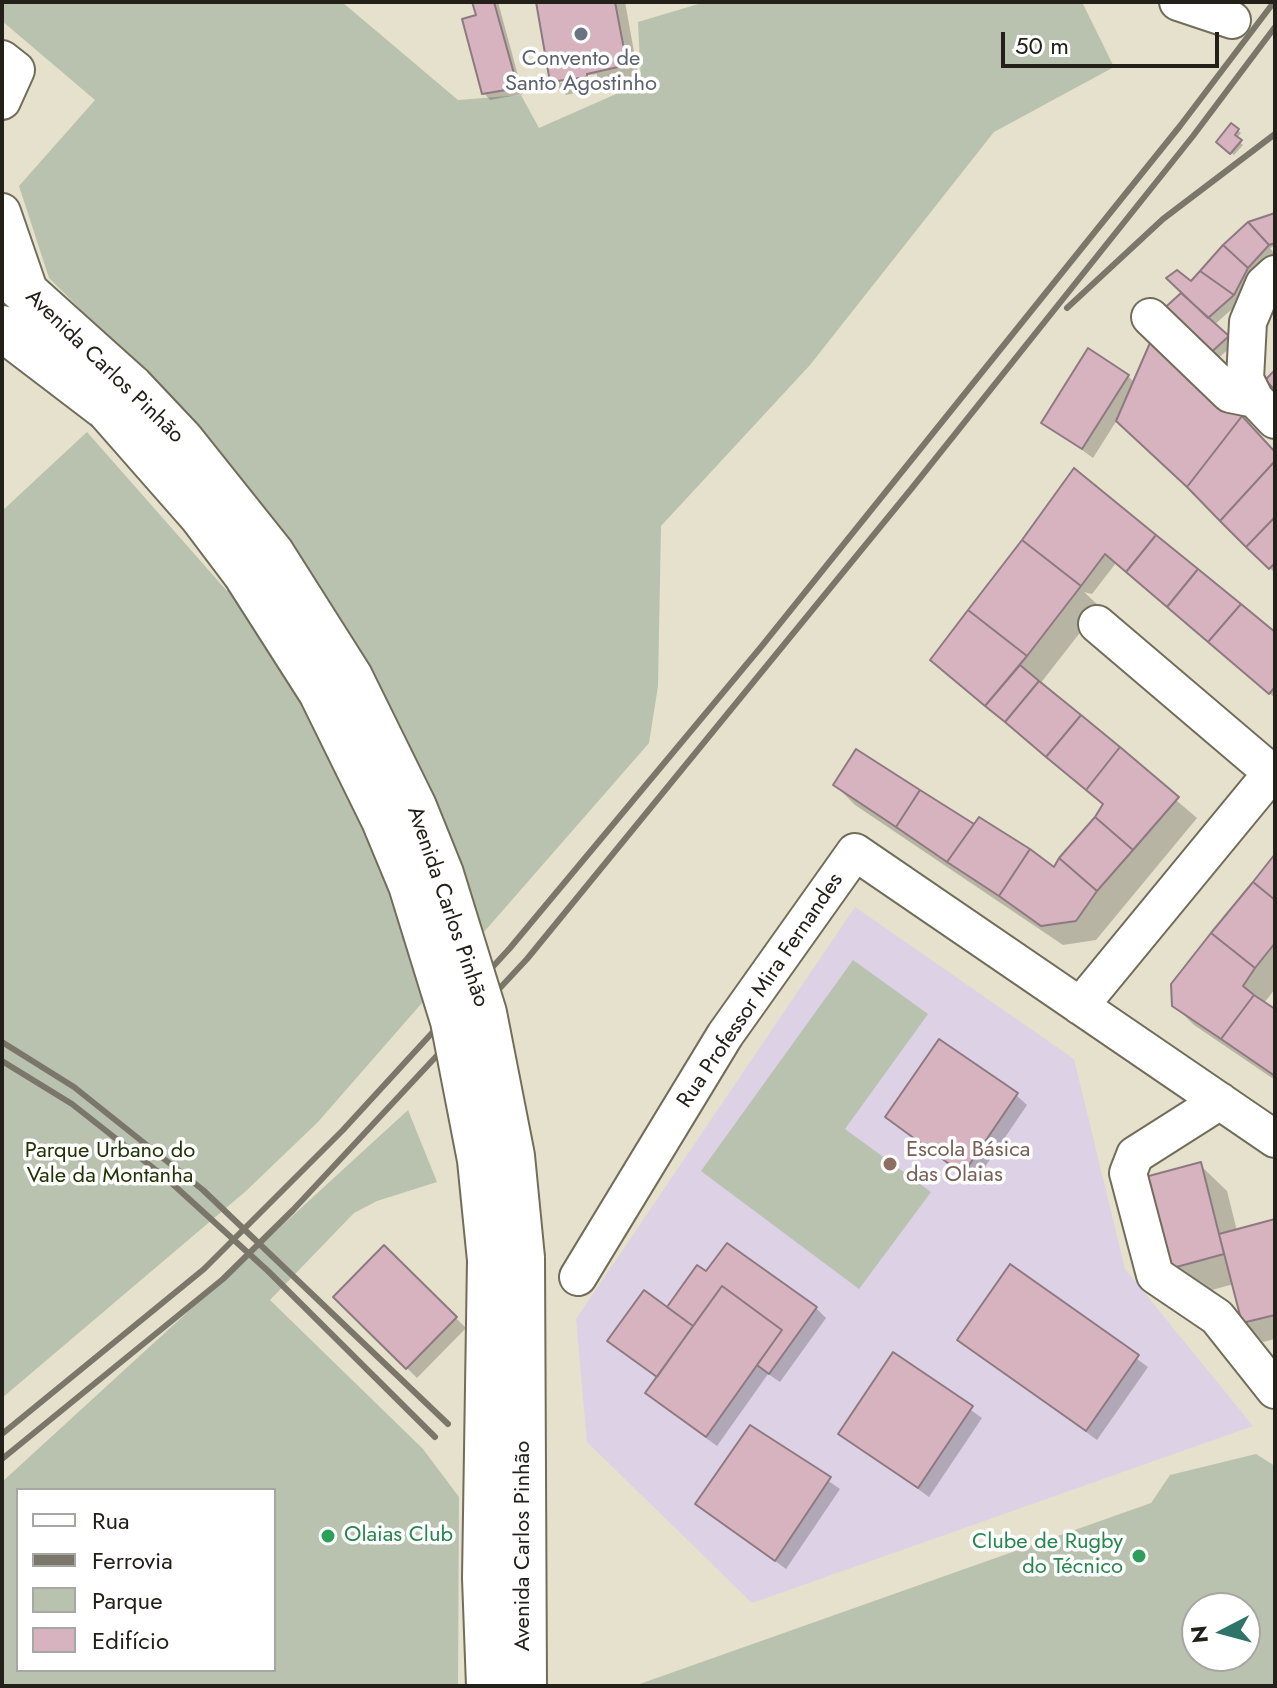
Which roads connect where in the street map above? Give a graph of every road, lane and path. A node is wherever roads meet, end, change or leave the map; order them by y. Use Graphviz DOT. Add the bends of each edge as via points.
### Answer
graph roads {
  1 [pos="1178,2"];
  2 [pos="1232,20"];
  3 [pos="2,59"];
  4 [pos="2,101"];
  5 [pos="2,212"];
  6 [pos="1275,274"];
  7 [pos="16,282"];
  8 [pos="1150,317"];
  9 [pos="2,328"];
  10 [pos="48,362"];
  11 [pos="2,365"];
  12 [pos="119,398"];
  13 [pos="1265,409"];
  14 [pos="1097,624"];
  15 [pos="1274,771"];
  16 [pos="1080,1006"];
  17 [pos="1220,1101"];
  18 [pos="1275,1139"];
  19 [pos="506,1259"];
  20 [pos="578,1277"];
  21 [pos="1275,1390"];
  22 [pos="489,1686"];
  23 [pos="524,1686"];
  1 -- 2 [label="street"];
  3 -- 4 [label="street" via="16,70"];
  5 -- 7 [label="street"];
  6 -- 13 [label="street" via="1264,284 1248,322 1245,379"];
  7 -- 12 [label="main road, Avenida Carlos Pinhão"];
  8 -- 13 [label="street" via="1230,394"];
  9 -- 10 [label="main road, Avenida Carlos Pinhão"];
  10 -- 11 [label="main road"];
  10 -- 12 [label="main road, Avenida Carlos Pinhão"];
  12 -- 19 [label="main road, Avenida Carlos Pinhão, bridge" via="261,596 321,692 384,820 411,885 453,1021"];
  14 -- 15 [label="street"];
  15 -- 16 [label="street"];
  16 -- 17 [label="street, Rua Professor Mira Fernandes"];
  16 -- 20 [label="street, Rua Professor Mira Fernandes" via="855,852 725,1035"];
  17 -- 18 [label="street, Rua Professor Mira Fernandes"];
  17 -- 21 [label="street" via="1135,1155 1128,1173 1155,1275 1217,1317"];
  19 -- 22 [label="main road, Avenida Carlos Pinhão" via="485,1578"];
  19 -- 23 [label="main road, Avenida Carlos Pinhão"];
}
